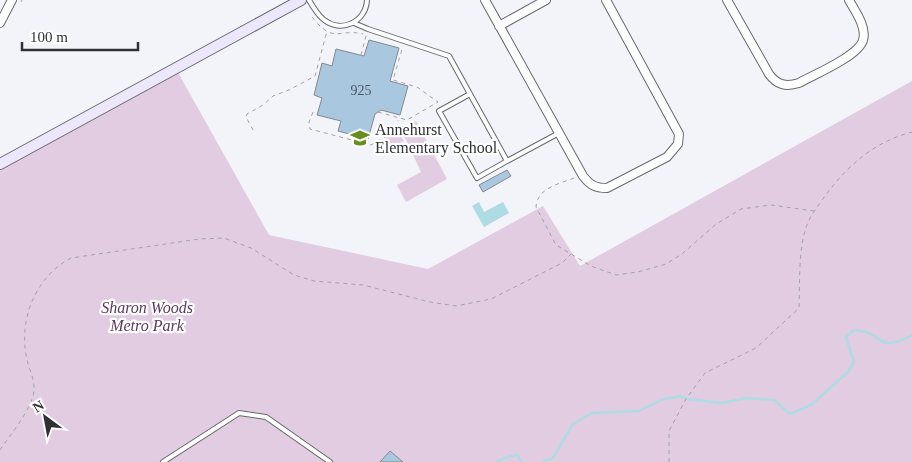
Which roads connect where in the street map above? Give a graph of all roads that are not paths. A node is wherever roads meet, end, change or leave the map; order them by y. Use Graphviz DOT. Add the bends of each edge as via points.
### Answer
graph roads {
  1 [pos="12,0"];
  2 [pos="300,0"];
  3 [pos="309,0"];
  4 [pos="367,0"];
  5 [pos="485,0"];
  6 [pos="546,0"];
  7 [pos="606,0"];
  8 [pos="727,0"];
  9 [pos="849,0"];
  10 [pos="0,23"];
  11 [pos="354,23"];
  12 [pos="499,26"];
  13 [pos="470,94"];
  14 [pos="560,133"];
  15 [pos="507,161"];
  16 [pos="0,164"];
  17 [pos="163,462"];
  18 [pos="330,462"];
  1 -- 10 [label="street"];
  2 -- 16 [label="main road"];
  3 -- 11 [label="lane" via="323,19 332,25 343,27"];
  4 -- 11 [label="lane" via="363,15"];
  5 -- 12 [label="street"];
  6 -- 12 [label="street"];
  7 -- 14 [label="street" via="675,125 679,134 678,144 667,157 616,185 598,188 583,176"];
  8 -- 9 [label="street" via="769,74 790,86 854,53 864,40 863,28"];
  11 -- 13 [label="lane" via="449,56"];
  12 -- 14 [label="street"];
  13 -- 15 [label="lane"];
  13 -- 15 [label="lane" via="440,111 477,178"];
  14 -- 15 [label="lane"];
  17 -- 18 [label="lane" via="239,413 266,417"];
}
